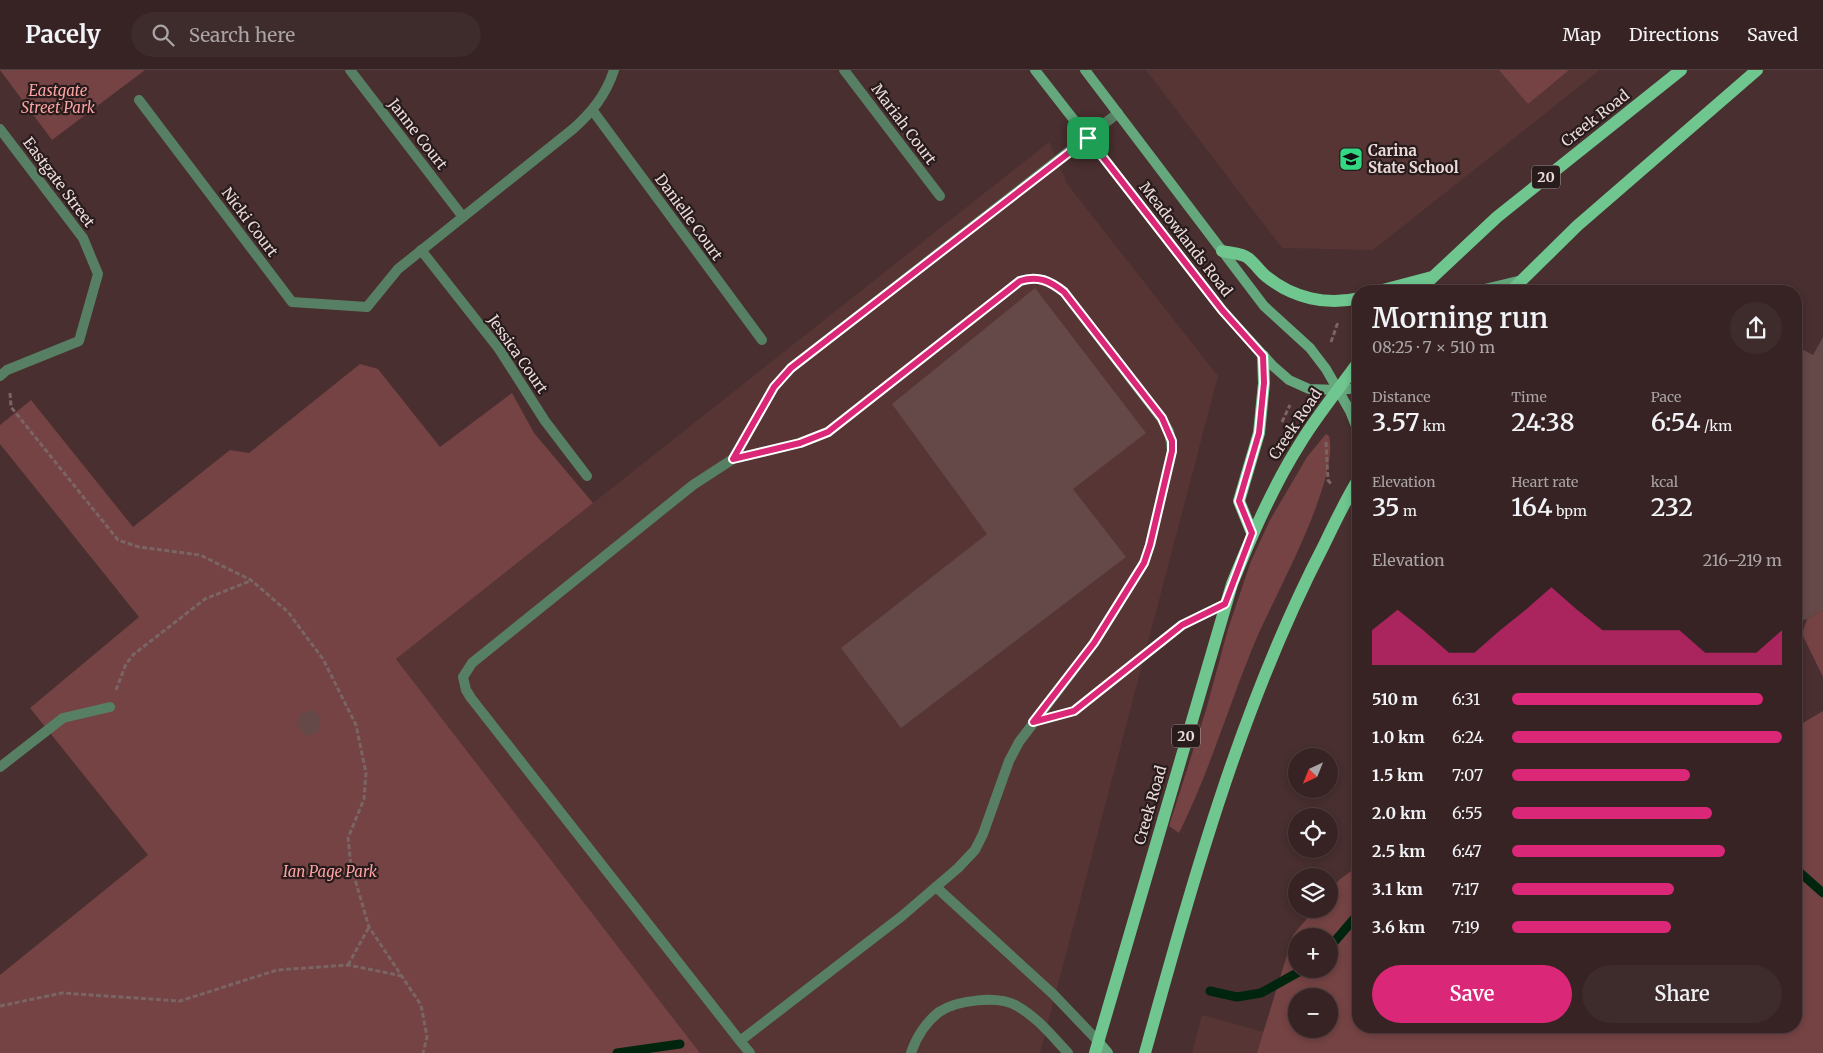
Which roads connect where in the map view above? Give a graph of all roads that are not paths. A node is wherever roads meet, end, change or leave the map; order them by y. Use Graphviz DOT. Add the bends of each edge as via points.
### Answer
graph roads {
  1 [pos="350,70"];
  2 [pos="614,70"];
  3 [pos="844,70"];
  4 [pos="1035,70"];
  5 [pos="1085,70"];
  6 [pos="1682,70"];
  7 [pos="1757,70"];
  8 [pos="139,100"];
  9 [pos="593,111"];
  10 [pos="1118,112"];
  11 [pos="0,129"];
  12 [pos="1088,138"];
  13 [pos="940,196"];
  14 [pos="463,217"];
  15 [pos="422,250"];
  16 [pos="1222,251"];
  17 [pos="1433,276"];
  18 [pos="1523,280"];
  19 [pos="1401,285"];
  20 [pos="1424,285"];
  21 [pos="1502,285"];
  22 [pos="1518,285"];
  23 [pos="1352,299"];
  24 [pos="762,340"];
  25 [pos="1263,356"];
  26 [pos="1352,370"];
  27 [pos="3,373"];
  28 [pos="1352,389"];
  29 [pos="1338,390"];
  30 [pos="1352,418"];
  31 [pos="733,459"];
  32 [pos="587,476"];
  33 [pos="1352,491"];
  34 [pos="1252,533"];
  35 [pos="1225,604"];
  36 [pos="110,707"];
  37 [pos="1033,722"];
  38 [pos="0,767"];
  39 [pos="936,887"];
  40 [pos="740,1041"];
  41 [pos="1096,1047"];
  42 [pos="750,1053"];
  43 [pos="911,1053"];
  44 [pos="1068,1053"];
  45 [pos="1108,1053"];
  46 [pos="1145,1053"];
  1 -- 14 [label="street, Janne Court"];
  2 -- 9 [label="street"];
  3 -- 13 [label="street, Mariah Court"];
  4 -- 12 [label="main road, Meadowlands Road"];
  5 -- 10 [label="main road, Meadowlands Road"];
  6 -- 17 [label="main road, Creek Road / 20" via="1523,196"];
  7 -- 18 [label="main road" via="1577,226"];
  8 -- 15 [label="street, Nicki Court" via="292,302 367,307 398,268"];
  9 -- 14 [label="street"];
  9 -- 24 [label="street, Danielle Court"];
  10 -- 12 [label="street"];
  10 -- 16 [label="main road, Meadowlands Road"];
  11 -- 27 [label="street, Eastgate Street" via="83,238 98,274 79,341"];
  12 -- 25 [label="main road, Meadowlands Road" via="1222,310"];
  12 -- 31 [label="street" via="791,368 774,387"];
  14 -- 15 [label="street"];
  15 -- 32 [label="street, Jessica Court" via="499,349 545,421"];
  16 -- 23 [label="main road" via="1247,256 1266,277 1297,294 1333,302"];
  16 -- 29 [label="main road, Meadowlands Road" via="1264,306 1320,360"];
  17 -- 19 [label="main road"];
  17 -- 20 [label="main road, Creek Road / 20"];
  18 -- 21 [label="main road"];
  18 -- 22 [label="main road"];
  25 -- 29 [label="main road, Meadowlands Road" via="1298,385 1309,389"];
  25 -- 34 [label="main road" via="1259,433 1239,501"];
  26 -- 29 [label="main road, Creek Road / 20"];
  28 -- 29 [label="main road, Meadowlands Road"];
  29 -- 30 [label="main road, Meadowlands Road"];
  29 -- 34 [label="main road, Creek Road / 20" via="1301,441"];
  31 -- 37 [label="street" via="800,443 828,432 1020,281 1043,279 1064,292 1162,418 1172,441 1172,451 1144,563 1094,643"];
  31 -- 40 [label="street" via="693,485 472,663 463,677 471,698"];
  33 -- 46 [label="main road" via="1303,586 1261,683 1204,850"];
  34 -- 35 [label="main road, Creek Road / 20"];
  35 -- 37 [label="street" via="1182,625 1074,711"];
  35 -- 41 [label="main road, Creek Road / 20"];
  36 -- 38 [label="street" via="63,718"];
  37 -- 39 [label="street" via="1009,761 975,850"];
  39 -- 40 [label="street"];
  39 -- 41 [label="street" via="1053,994"];
  40 -- 42 [label="street"];
  41 -- 45 [label="main road"];
  43 -- 44 [label="street" via="921,1032 940,1012 965,1003 992,1000 1017,1005 1038,1021"];
}
